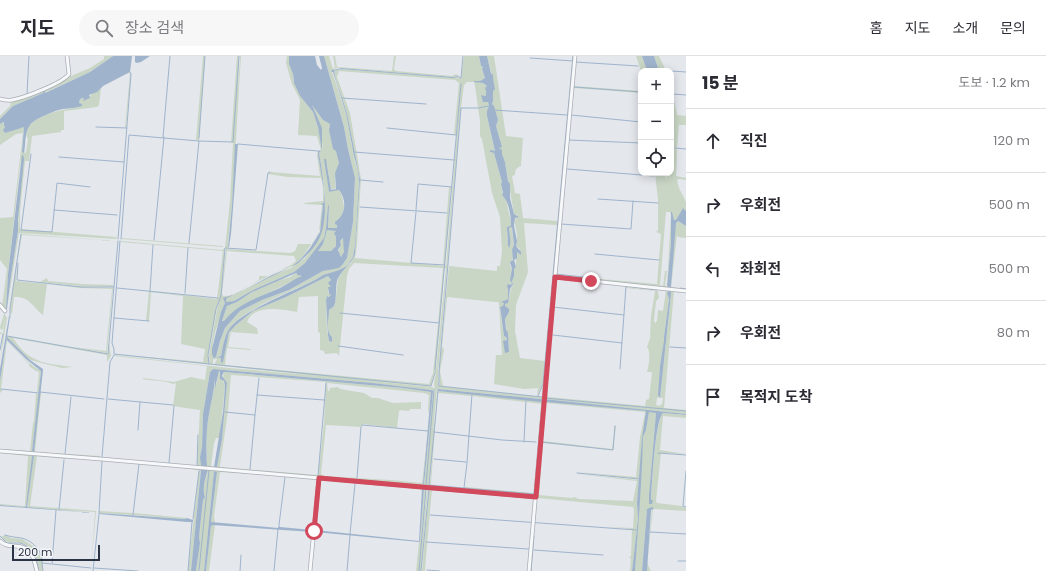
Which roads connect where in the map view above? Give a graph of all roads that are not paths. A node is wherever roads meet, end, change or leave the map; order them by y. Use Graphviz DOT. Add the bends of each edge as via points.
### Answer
graph roads {
  1 [pos="67,56"];
  2 [pos="575,56"];
  3 [pos="0,99"];
  4 [pos="555,277"];
  5 [pos="686,291"];
  6 [pos="0,304"];
  7 [pos="5,311"];
  8 [pos="0,451"];
  9 [pos="319,478"];
  10 [pos="536,497"];
  11 [pos="0,541"];
  12 [pos="37,571"];
  13 [pos="310,571"];
  14 [pos="530,571"];
  1 -- 3 [label="street" via="69,74 60,81 24,97"];
  2 -- 4 [label="street"];
  4 -- 5 [label="street"];
  4 -- 10 [label="street"];
  6 -- 7 [label="street"];
  8 -- 9 [label="street"];
  9 -- 10 [label="street"];
  9 -- 13 [label="street"];
  10 -- 14 [label="street"];
  11 -- 12 [label="street" via="6,546 20,546 28,550"];
}
